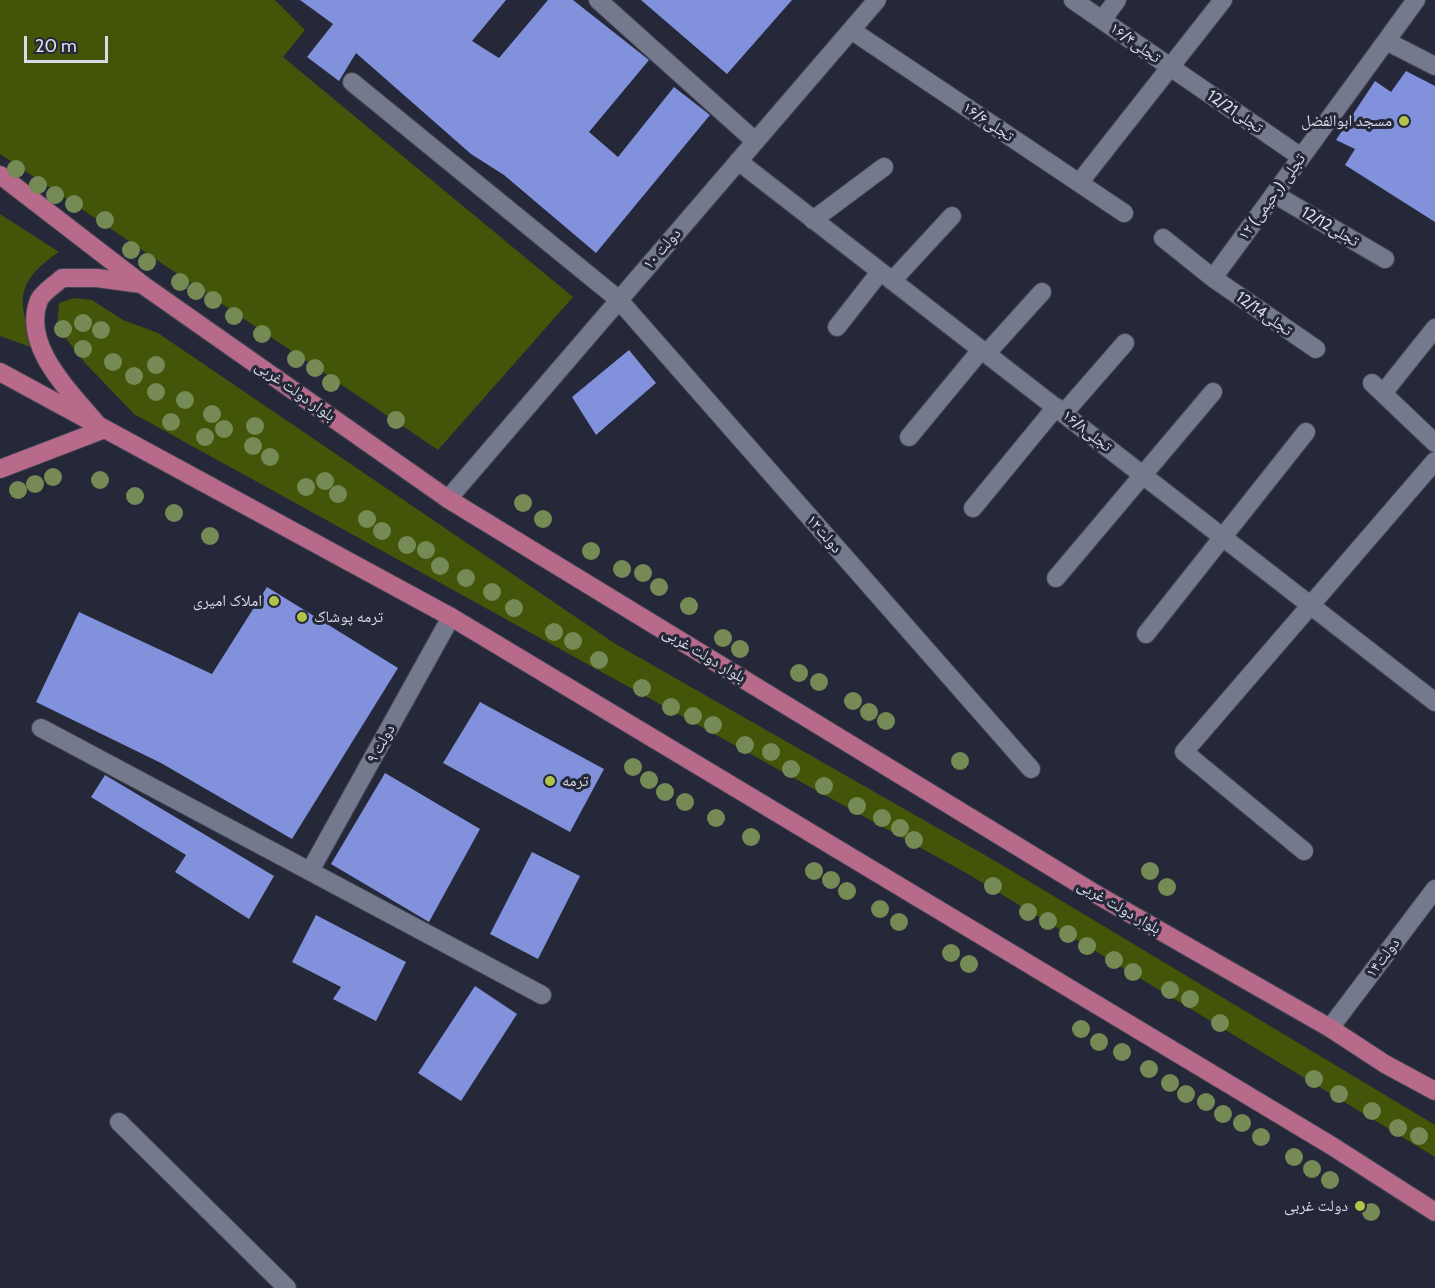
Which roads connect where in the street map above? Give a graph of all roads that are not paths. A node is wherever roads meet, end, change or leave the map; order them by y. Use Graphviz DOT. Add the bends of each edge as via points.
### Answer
graph roads {
  1 [pos="598,0"];
  2 [pos="878,0"];
  3 [pos="1072,0"];
  4 [pos="1117,0"];
  5 [pos="1222,0"];
  6 [pos="1416,0"];
  7 [pos="1102,20"];
  8 [pos="851,30"];
  9 [pos="1386,41"];
  10 [pos="1168,66"];
  11 [pos="1435,66"];
  12 [pos="352,82"];
  13 [pos="755,141"];
  14 [pos="1301,157"];
  15 [pos="738,161"];
  16 [pos="884,167"];
  17 [pos="0,175"];
  18 [pos="1080,183"];
  19 [pos="1274,194"];
  20 [pos="1124,213"];
  21 [pos="952,216"];
  22 [pos="813,220"];
  23 [pos="1163,238"];
  24 [pos="1385,259"];
  25 [pos="886,276"];
  26 [pos="1212,278"];
  27 [pos="143,285"];
  28 [pos="1042,292"];
  29 [pos="618,299"];
  30 [pos="837,327"];
  31 [pos="1435,328"];
  32 [pos="1125,343"];
  33 [pos="1316,349"];
  34 [pos="983,352"];
  35 [pos="0,372"];
  36 [pos="1213,392"];
  37 [pos="1060,410"];
  38 [pos="102,430"];
  39 [pos="1306,432"];
  40 [pos="909,437"];
  41 [pos="1435,443"];
  42 [pos="1435,461"];
  43 [pos="0,469"];
  44 [pos="1142,475"];
  45 [pos="448,499"];
  46 [pos="973,508"];
  47 [pos="1222,537"];
  48 [pos="1056,578"];
  49 [pos="1309,604"];
  50 [pos="451,617"];
  51 [pos="1146,634"];
  52 [pos="1435,702"];
  53 [pos="41,728"];
  54 [pos="1030,769"];
  55 [pos="1304,851"];
  56 [pos="310,871"];
  57 [pos="1435,889"];
  58 [pos="542,994"];
  59 [pos="1330,1028"];
  60 [pos="1435,1091"];
  61 [pos="118,1122"];
  62 [pos="1435,1212"];
  63 [pos="287,1288"];
  1 -- 13 [label="street"];
  2 -- 8 [label="street, ۱۰ دولت"];
  3 -- 7 [label="street, تجلی۱۶/۴"];
  4 -- 7 [label="street"];
  5 -- 10 [label="street"];
  6 -- 9 [label="street, ۱۲ تجلی (رحیمی)"];
  7 -- 10 [label="street, تجلی۱۶/۴"];
  8 -- 13 [label="street, ۱۰ دولت"];
  8 -- 18 [label="street, تجلی۱۶/۶"];
  9 -- 11 [label="street"];
  9 -- 14 [label="street, ۱۲ تجلی (رحیمی)"];
  10 -- 14 [label="street, تجلی12/21"];
  10 -- 18 [label="street"];
  12 -- 29 [label="street, ۱۲دولت"];
  13 -- 15 [label="street, ۱۰ دولت"];
  14 -- 19 [label="street, ۱۲ تجلی (رحیمی)"];
  15 -- 22 [label="street, تجلی۱۶/۸"];
  15 -- 29 [label="street, ۱۰ دولت"];
  16 -- 22 [label="street"];
  17 -- 27 [label="main road, بلوار دولت غربی"];
  18 -- 20 [label="street, تجلی۱۶/۶"];
  19 -- 24 [label="street, تجلی12/12"];
  19 -- 26 [label="street, ۱۲ تجلی (رحیمی)"];
  21 -- 25 [label="street"];
  22 -- 25 [label="street, تجلی۱۶/۸"];
  23 -- 26 [label="street, تجلی12/14"];
  25 -- 30 [label="street"];
  25 -- 34 [label="street, تجلی۱۶/۸"];
  26 -- 33 [label="street, تجلی12/14"];
  27 -- 38 [label="main road" via="97,278 62,278 40,298 34,328 46,359"];
  27 -- 45 [label="main road, بلوار دولت غربی"];
  28 -- 34 [label="street"];
  29 -- 45 [label="street, ۱۰ دولت"];
  29 -- 54 [label="street, ۱۲دولت"];
  31 -- 41 [label="street" via="1378,387"];
  32 -- 37 [label="street"];
  34 -- 37 [label="street, تجلی۱۶/۸"];
  34 -- 40 [label="street"];
  35 -- 38 [label="main road"];
  36 -- 44 [label="street"];
  37 -- 44 [label="street, تجلی۱۶/۸"];
  37 -- 46 [label="street"];
  38 -- 43 [label="main road"];
  38 -- 50 [label="main road"];
  39 -- 47 [label="street"];
  42 -- 49 [label="street"];
  44 -- 47 [label="street, تجلی۱۶/۸"];
  44 -- 48 [label="street"];
  45 -- 59 [label="main road, بلوار دولت غربی" via="1094,893"];
  47 -- 49 [label="street, تجلی۱۶/۸"];
  47 -- 51 [label="street"];
  49 -- 52 [label="street, تجلی۱۶/۸"];
  49 -- 55 [label="street" via="1184,752"];
  50 -- 56 [label="street, ۹ دولت"];
  50 -- 62 [label="main road" via="1332,1146"];
  53 -- 56 [label="street"];
  56 -- 58 [label="street"];
  57 -- 59 [label="street, ۱۴دولت"];
  59 -- 60 [label="main road, بلوار دولت غربی"];
  61 -- 63 [label="street"];
}
